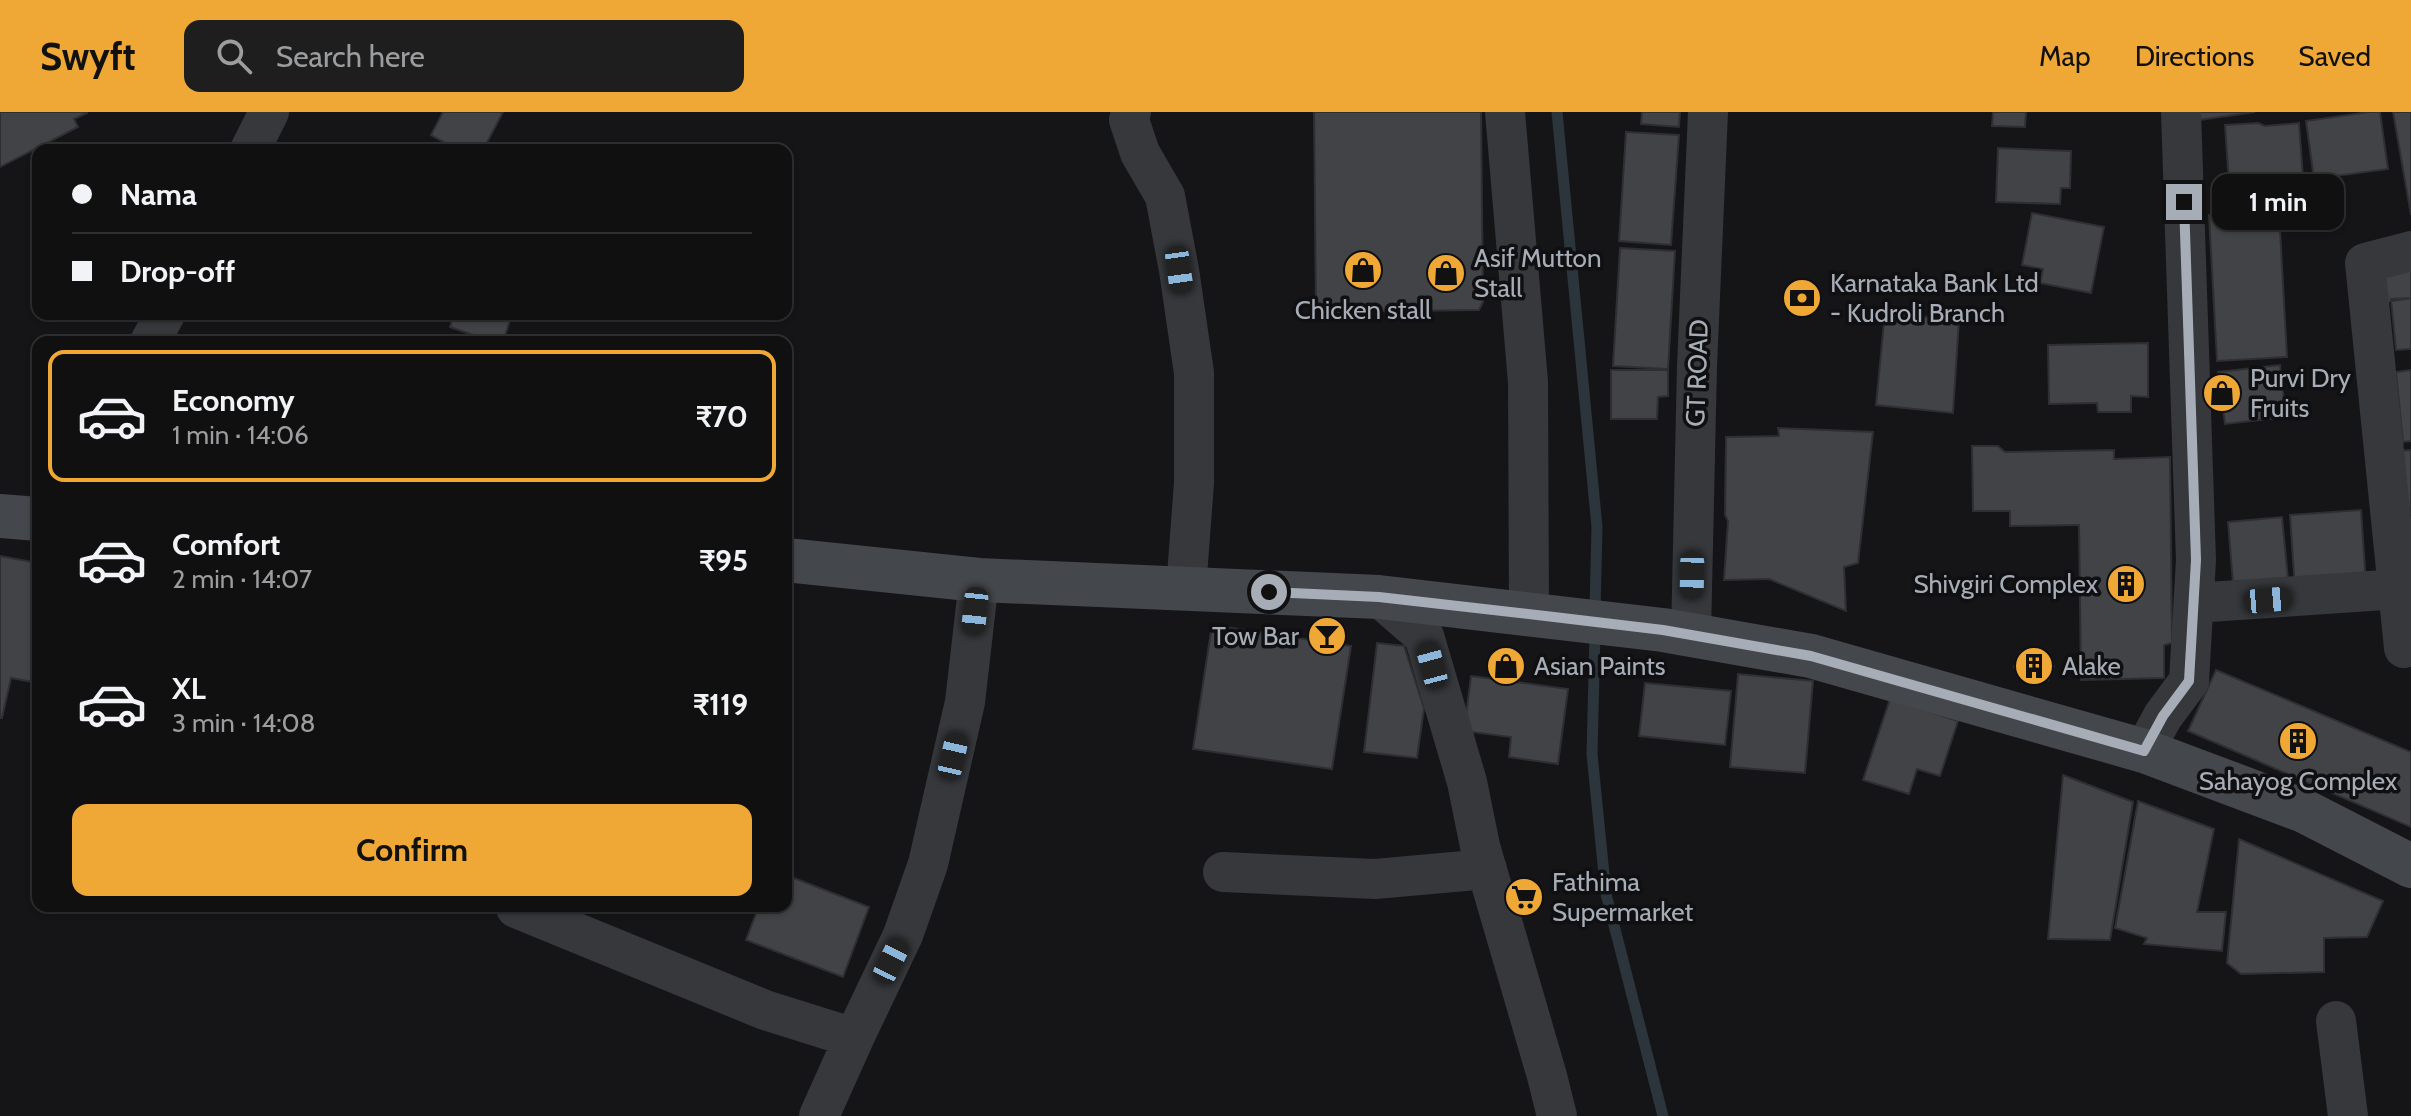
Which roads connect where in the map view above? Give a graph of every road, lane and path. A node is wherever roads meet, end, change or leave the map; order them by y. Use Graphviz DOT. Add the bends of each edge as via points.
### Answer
graph roads {
  1 [pos="269,112"];
  2 [pos="1131,112"];
  3 [pos="1505,112"];
  4 [pos="1708,112"];
  5 [pos="2181,112"];
  6 [pos="253,144"];
  7 [pos="2411,251"];
  8 [pos="0,516"];
  9 [pos="32,519"];
  10 [pos="792,561"];
  11 [pos="979,580"];
  12 [pos="1186,589"];
  13 [pos="2399,589"];
  14 [pos="1379,597"];
  15 [pos="2194,603"];
  16 [pos="1542,615"];
  17 [pos="1677,633"];
  18 [pos="2404,648"];
  19 [pos="2144,751"];
  20 [pos="2411,866"];
  21 [pos="1487,869"];
  22 [pos="1223,872"];
  23 [pos="526,912"];
  24 [pos="2336,1021"];
  25 [pos="854,1038"];
  26 [pos="819,1116"];
  27 [pos="1557,1116"];
  28 [pos="2348,1116"];
  1 -- 6 [label="street"];
  2 -- 12 [label="street" via="1140,153 1165,196 1194,373 1194,483"];
  3 -- 16 [label="street"];
  4 -- 17 [label="street, GT ROAD" via="1697,366"];
  5 -- 15 [label="street"];
  7 -- 13 [label="street" via="2365,263"];
  8 -- 9 [label="main road"];
  10 -- 11 [label="main road"];
  11 -- 12 [label="main road"];
  11 -- 25 [label="street" via="965,702 928,864 903,935"];
  12 -- 14 [label="main road"];
  13 -- 15 [label="street"];
  13 -- 18 [label="street"];
  14 -- 16 [label="main road"];
  14 -- 21 [label="street" via="1424,636"];
  15 -- 19 [label="street" via="2189,681"];
  16 -- 17 [label="main road"];
  17 -- 19 [label="main road" via="1811,656"];
  19 -- 20 [label="main road" via="2304,811"];
  21 -- 22 [label="street" via="1375,879"];
  21 -- 27 [label="street"];
  23 -- 25 [label="street" via="765,1010"];
  24 -- 28 [label="street"];
  25 -- 26 [label="street"];
}
